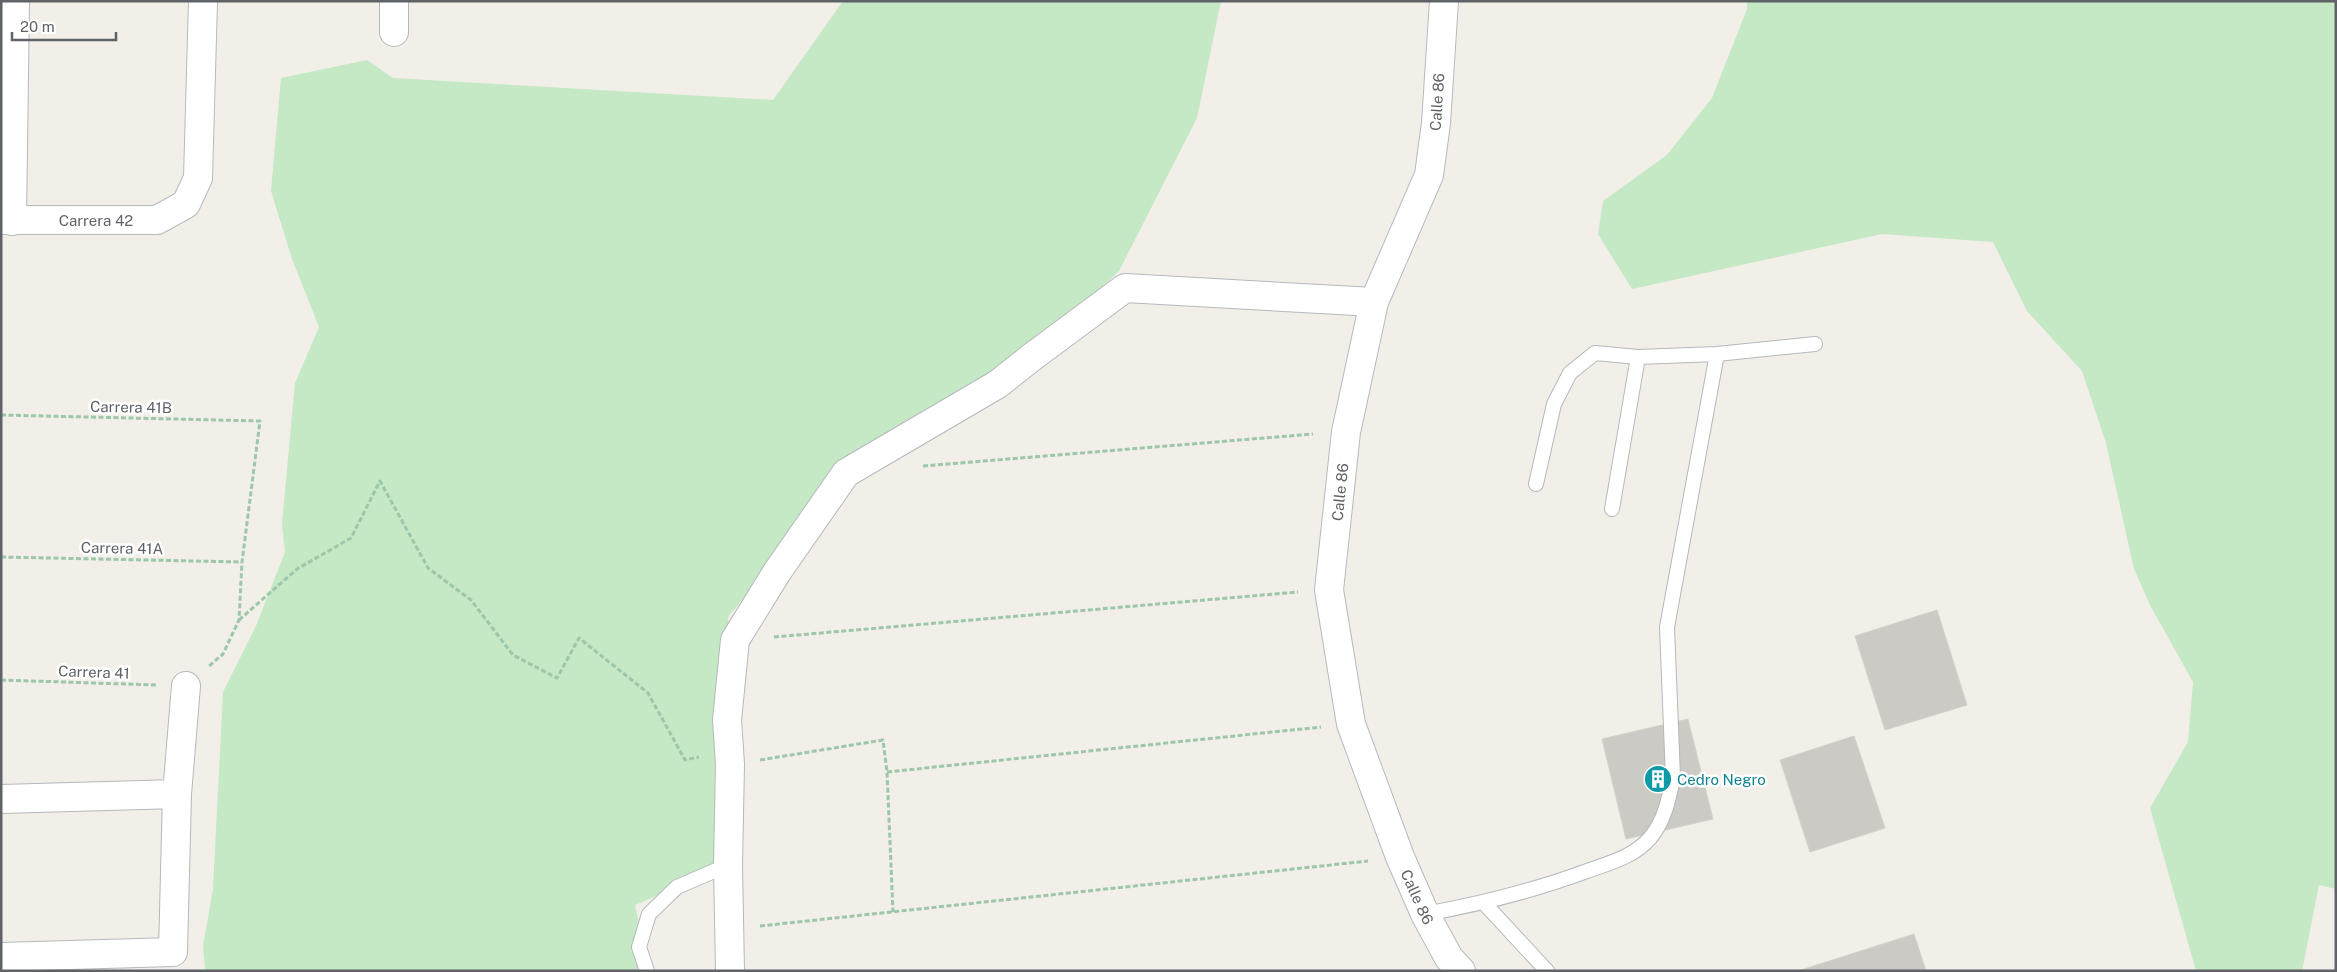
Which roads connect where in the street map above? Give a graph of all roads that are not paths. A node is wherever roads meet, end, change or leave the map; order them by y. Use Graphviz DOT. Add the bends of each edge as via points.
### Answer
graph roads {
  1 [pos="15,1"];
  2 [pos="203,1"];
  3 [pos="394,1"];
  4 [pos="1444,1"];
  5 [pos="394,32"];
  6 [pos="6,220"];
  7 [pos="1374,302"];
  8 [pos="1815,344"];
  9 [pos="1717,354"];
  10 [pos="1638,356"];
  11 [pos="1536,484"];
  12 [pos="1612,509"];
  13 [pos="186,686"];
  14 [pos="177,794"];
  15 [pos="1,798"];
  16 [pos="728,865"];
  17 [pos="1484,903"];
  18 [pos="1424,914"];
  19 [pos="1,957"];
  20 [pos="647,971"];
  21 [pos="730,971"];
  22 [pos="1461,971"];
  23 [pos="1547,971"];
  1 -- 6 [label="street"];
  2 -- 6 [label="street, Carrera 42" via="198,178 186,204 157,220"];
  3 -- 5 [label="street"];
  4 -- 7 [label="street, Calle 86" via="1436,123 1429,175"];
  7 -- 16 [label="street" via="1126,288 998,384 846,473 777,572 735,640 727,720"];
  7 -- 18 [label="street, Calle 86" via="1346,432 1329,590 1351,724"];
  8 -- 9 [label="lane"];
  9 -- 10 [label="lane"];
  9 -- 17 [label="lane" via="1667,627 1673,764 1670,796 1662,818 1650,838 1630,856 1536,890"];
  10 -- 11 [label="lane" via="1595,353 1570,373 1554,404"];
  10 -- 12 [label="lane"];
  13 -- 14 [label="street"];
  14 -- 15 [label="street"];
  14 -- 19 [label="street" via="173,952"];
  16 -- 20 [label="lane" via="677,887 649,914 639,947"];
  16 -- 21 [label="street"];
  17 -- 18 [label="lane"];
  17 -- 23 [label="lane"];
  18 -- 22 [label="street, Calle 86" via="1449,958"];
}
